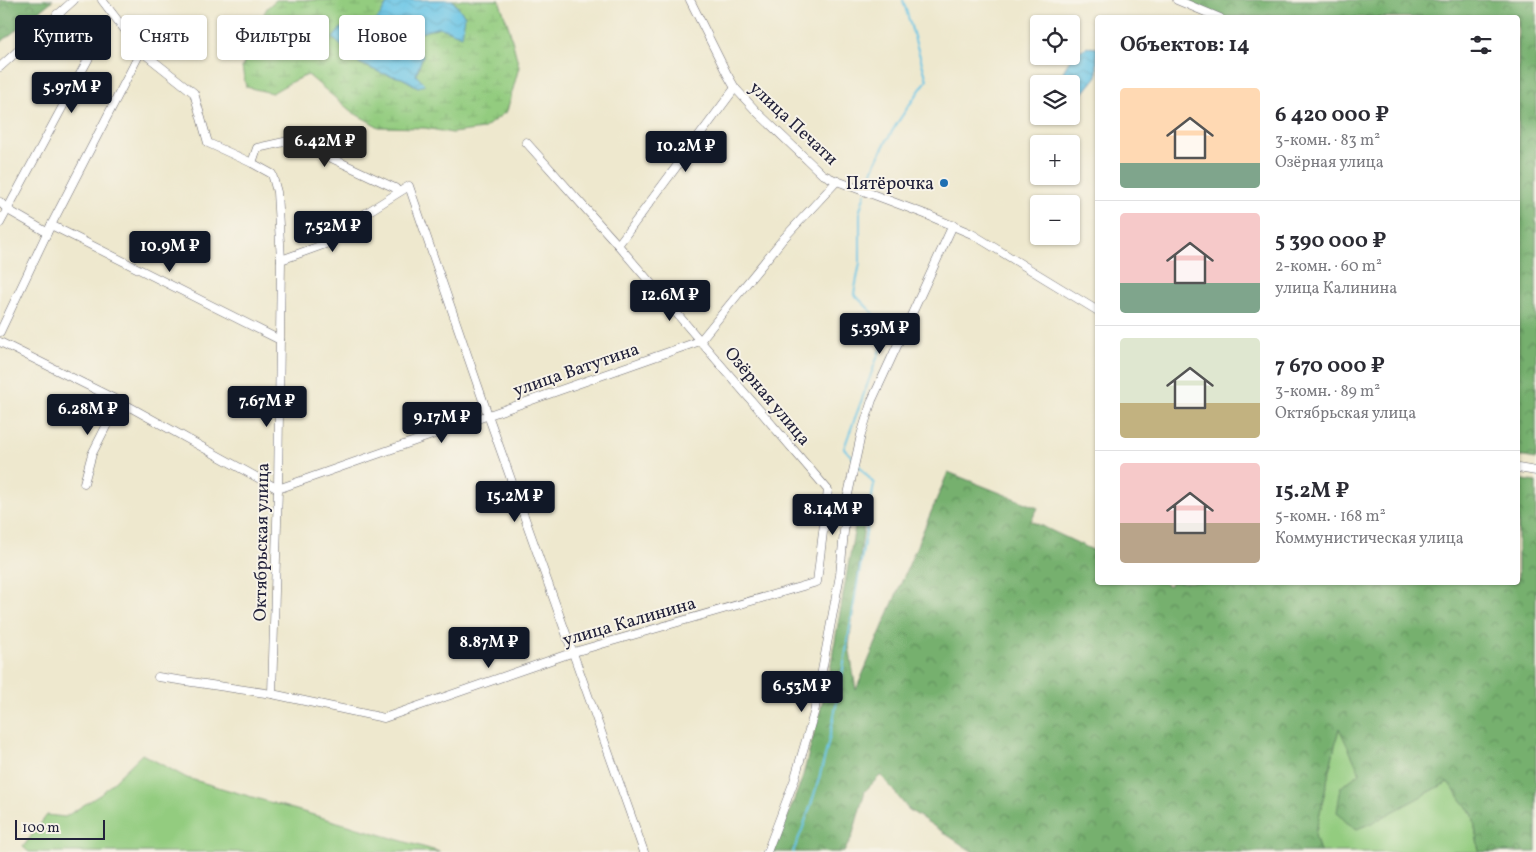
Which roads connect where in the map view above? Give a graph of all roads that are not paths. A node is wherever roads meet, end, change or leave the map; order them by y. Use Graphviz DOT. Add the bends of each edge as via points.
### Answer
graph roads {
  1 [pos="74,0"];
  2 [pos="102,0"];
  3 [pos="690,0"];
  4 [pos="1177,0"];
  5 [pos="57,14"];
  6 [pos="1213,15"];
  7 [pos="121,25"];
  8 [pos="136,60"];
  9 [pos="152,60"];
  10 [pos="0,66"];
  11 [pos="736,88"];
  12 [pos="526,142"];
  13 [pos="252,163"];
  14 [pos="837,182"];
  15 [pos="398,192"];
  16 [pos="0,202"];
  17 [pos="8,210"];
  18 [pos="0,223"];
  19 [pos="51,225"];
  20 [pos="953,225"];
  21 [pos="47,233"];
  22 [pos="618,245"];
  23 [pos="281,260"];
  24 [pos="1095,309"];
  25 [pos="0,332"];
  26 [pos="280,340"];
  27 [pos="700,341"];
  28 [pos="0,342"];
  29 [pos="119,401"];
  30 [pos="488,415"];
  31 [pos="1520,468"];
  32 [pos="1536,471"];
  33 [pos="84,483"];
  34 [pos="278,490"];
  35 [pos="818,582"];
  36 [pos="574,652"];
  37 [pos="158,676"];
  38 [pos="272,694"];
  39 [pos="644,852"];
  40 [pos="767,852"];
  1 -- 5 [label="street"];
  2 -- 7 [label="street"];
  3 -- 11 [label="street, улица Печати"];
  4 -- 6 [label="street"];
  5 -- 10 [label="street"];
  5 -- 17 [label="street" via="92,52"];
  8 -- 19 [label="street"];
  9 -- 13 [label="street" via="194,93 208,143"];
  11 -- 14 [label="street, улица Печати" via="822,174"];
  11 -- 22 [label="street"];
  12 -- 22 [label="street, Озёрная улица"];
  13 -- 15 [label="street" via="257,148 293,140"];
  13 -- 23 [label="street, Октябрьская улица" via="272,174 277,192"];
  14 -- 20 [label="street, улица Печати"];
  14 -- 27 [label="street" via="784,239"];
  15 -- 23 [label="street" via="331,242"];
  15 -- 30 [label="street" via="409,186"];
  16 -- 17 [label="street"];
  17 -- 18 [label="street"];
  17 -- 21 [label="street"];
  19 -- 21 [label="street"];
  19 -- 26 [label="street"];
  20 -- 24 [label="street, улица Печати" via="990,244"];
  20 -- 40 [label="street" via="872,400 861,435 847,499 840,575 814,713 794,781"];
  21 -- 25 [label="street"];
  22 -- 27 [label="street, Озёрная улица"];
  23 -- 26 [label="street, Октябрьская улица"];
  26 -- 34 [label="street, Октябрьская улица"];
  27 -- 30 [label="street, улица Ватутина"];
  27 -- 35 [label="street, Озёрная улица" via="828,490"];
  28 -- 29 [label="street"];
  29 -- 33 [label="street" via="92,454"];
  29 -- 34 [label="street"];
  30 -- 34 [label="street, улица Ватутина"];
  30 -- 36 [label="street"];
  31 -- 32 [label="street"];
  34 -- 38 [label="street, Октябрьская улица"];
  35 -- 36 [label="street, улица Калинина"];
  36 -- 38 [label="street, улица Калинина" via="384,718"];
  36 -- 39 [label="street"];
  37 -- 38 [label="street, улица Калинина"];
}
